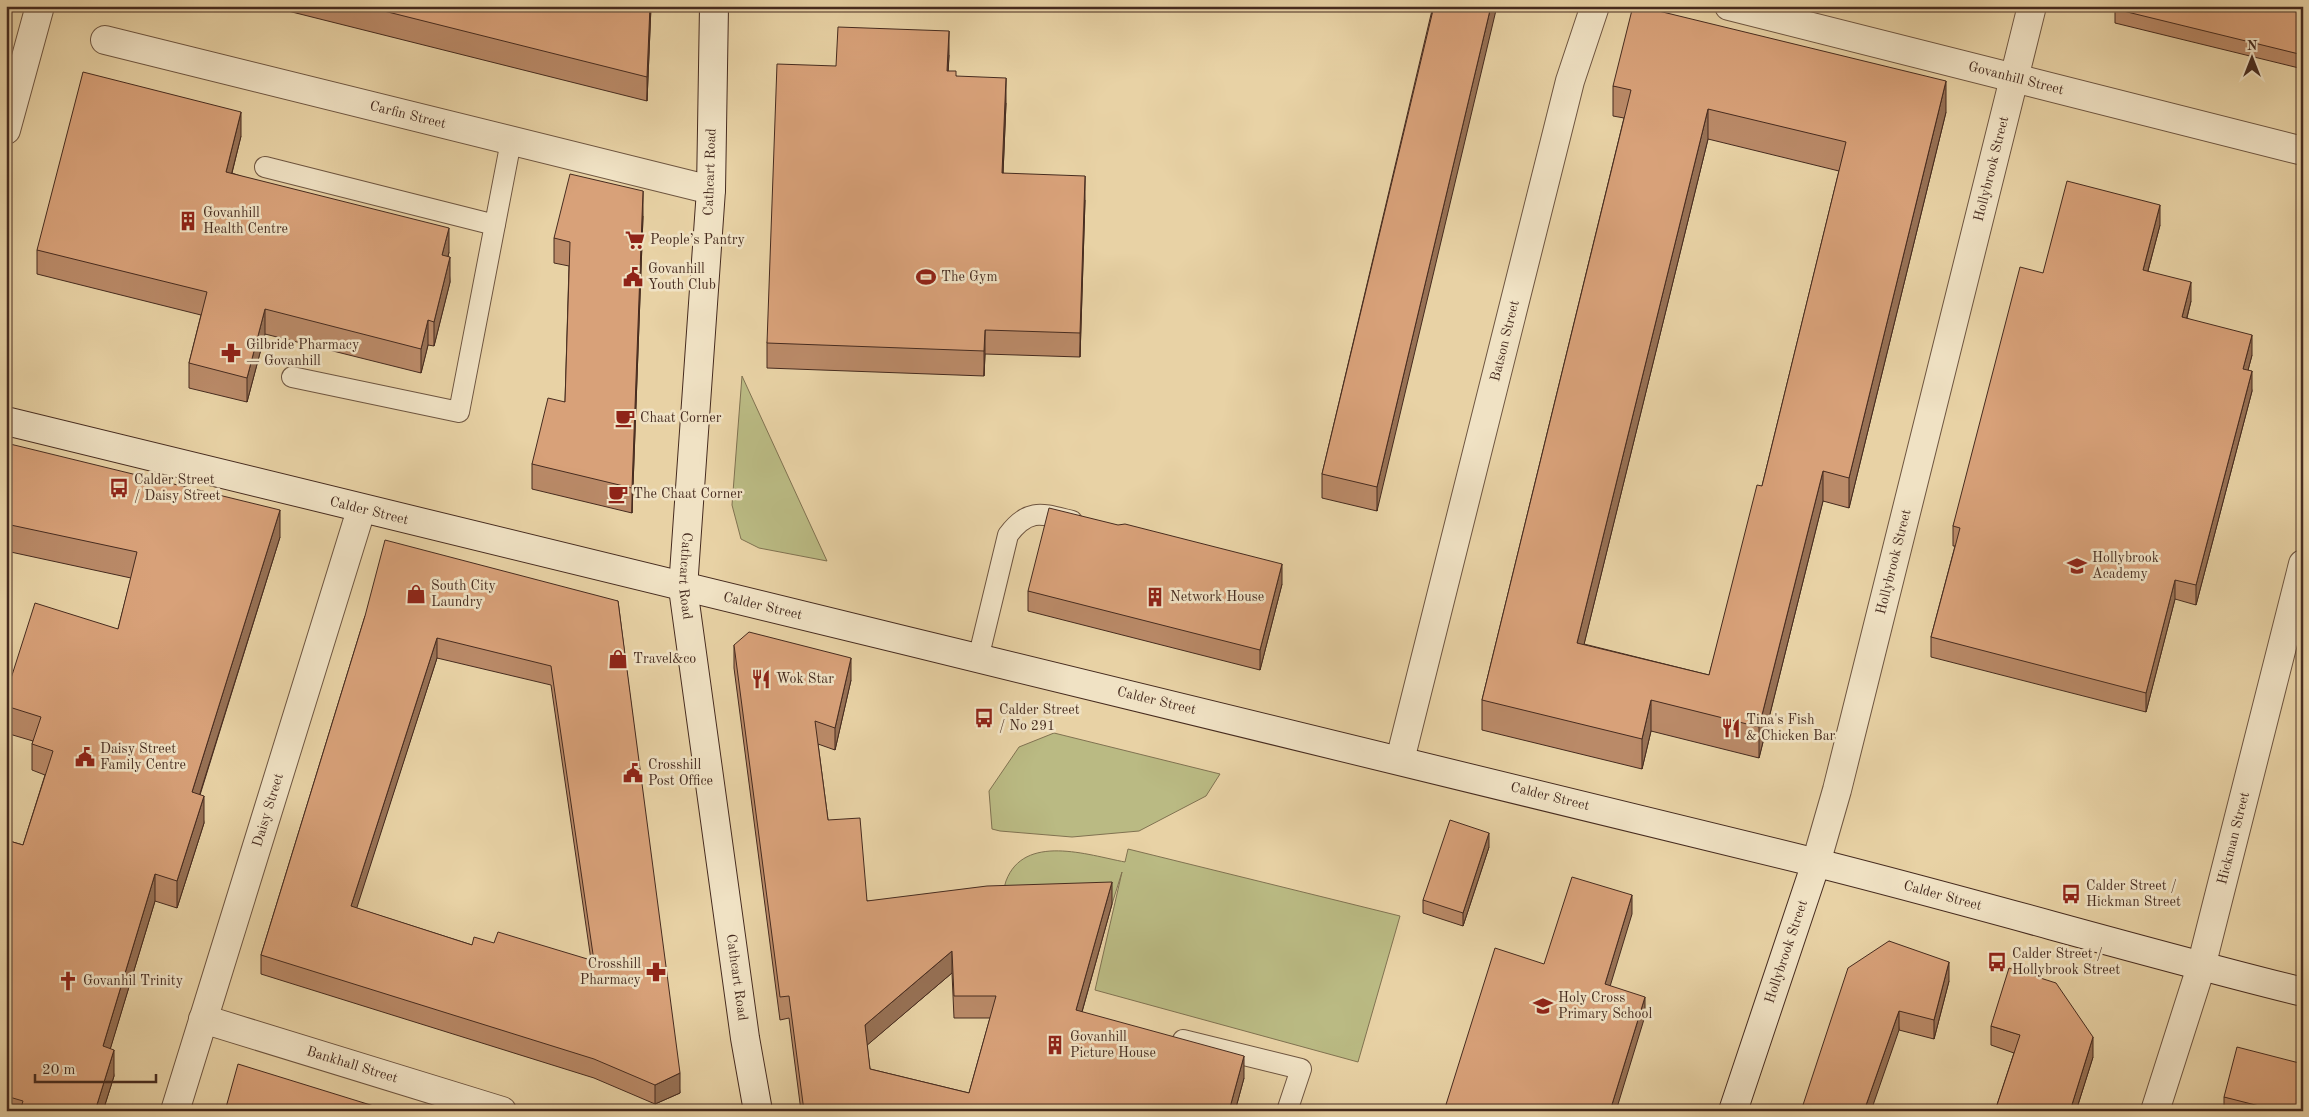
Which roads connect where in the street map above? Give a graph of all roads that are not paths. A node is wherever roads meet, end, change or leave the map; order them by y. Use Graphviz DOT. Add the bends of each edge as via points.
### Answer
graph roads {
  1 [pos="40,6"];
  2 [pos="714,6"];
  3 [pos="1595,6"];
  4 [pos="1729,6"];
  5 [pos="2032,6"];
  6 [pos="105,40"];
  7 [pos="2014,79"];
  8 [pos="6,130"];
  9 [pos="511,141"];
  10 [pos="2303,151"];
  11 [pos="265,167"];
  12 [pos="711,190"];
  13 [pos="495,225"];
  14 [pos="292,377"];
  15 [pos="6,421"];
  16 [pos="361,510"];
  17 [pos="1094,527"];
  18 [pos="2302,567"];
  19 [pos="683,588"];
  20 [pos="978,659"];
  21 [pos="1400,760"];
  22 [pos="1816,862"];
  23 [pos="2201,967"];
  24 [pos="2303,992"];
  25 [pos="203,1019"];
  26 [pos="1166,1036"];
  27 [pos="175,1111"];
  28 [pos="502,1111"];
  29 [pos="758,1111"];
  30 [pos="1287,1111"];
  31 [pos="1733,1111"];
  32 [pos="2155,1111"];
  1 -- 8 [label="street"];
  2 -- 12 [label="street, Cathcart Road"];
  3 -- 21 [label="street, Batson Street" via="1570,80"];
  4 -- 7 [label="street, Govanhill Street"];
  5 -- 7 [label="street, Hollybrook Street"];
  6 -- 9 [label="street, Carfin Street"];
  7 -- 10 [label="street, Govanhill Street"];
  7 -- 22 [label="street, Hollybrook Street" via="1837,790"];
  9 -- 12 [label="street, Carfin Street"];
  9 -- 13 [label="lane"];
  11 -- 13 [label="lane"];
  12 -- 19 [label="street, Cathcart Road"];
  13 -- 14 [label="lane" via="459,412"];
  15 -- 16 [label="street, Calder Street"];
  16 -- 19 [label="street, Calder Street"];
  16 -- 25 [label="street, Daisy Street"];
  17 -- 20 [label="lane" via="1040,513 1027,516 1016,525 1008,535"];
  18 -- 23 [label="street, Hickman Street"];
  19 -- 20 [label="street, Calder Street"];
  19 -- 29 [label="street, Cathcart Road" via="745,1038"];
  20 -- 21 [label="street, Calder Street"];
  21 -- 22 [label="street, Calder Street"];
  22 -- 23 [label="street, Calder Street"];
  22 -- 31 [label="street, Hollybrook Street"];
  23 -- 24 [label="street, Calder Street"];
  23 -- 32 [label="street, Hickman Street"];
  25 -- 27 [label="street, Daisy Street"];
  25 -- 28 [label="street, Bankhall Street"];
  26 -- 30 [label="lane" via="1301,1069"];
}
